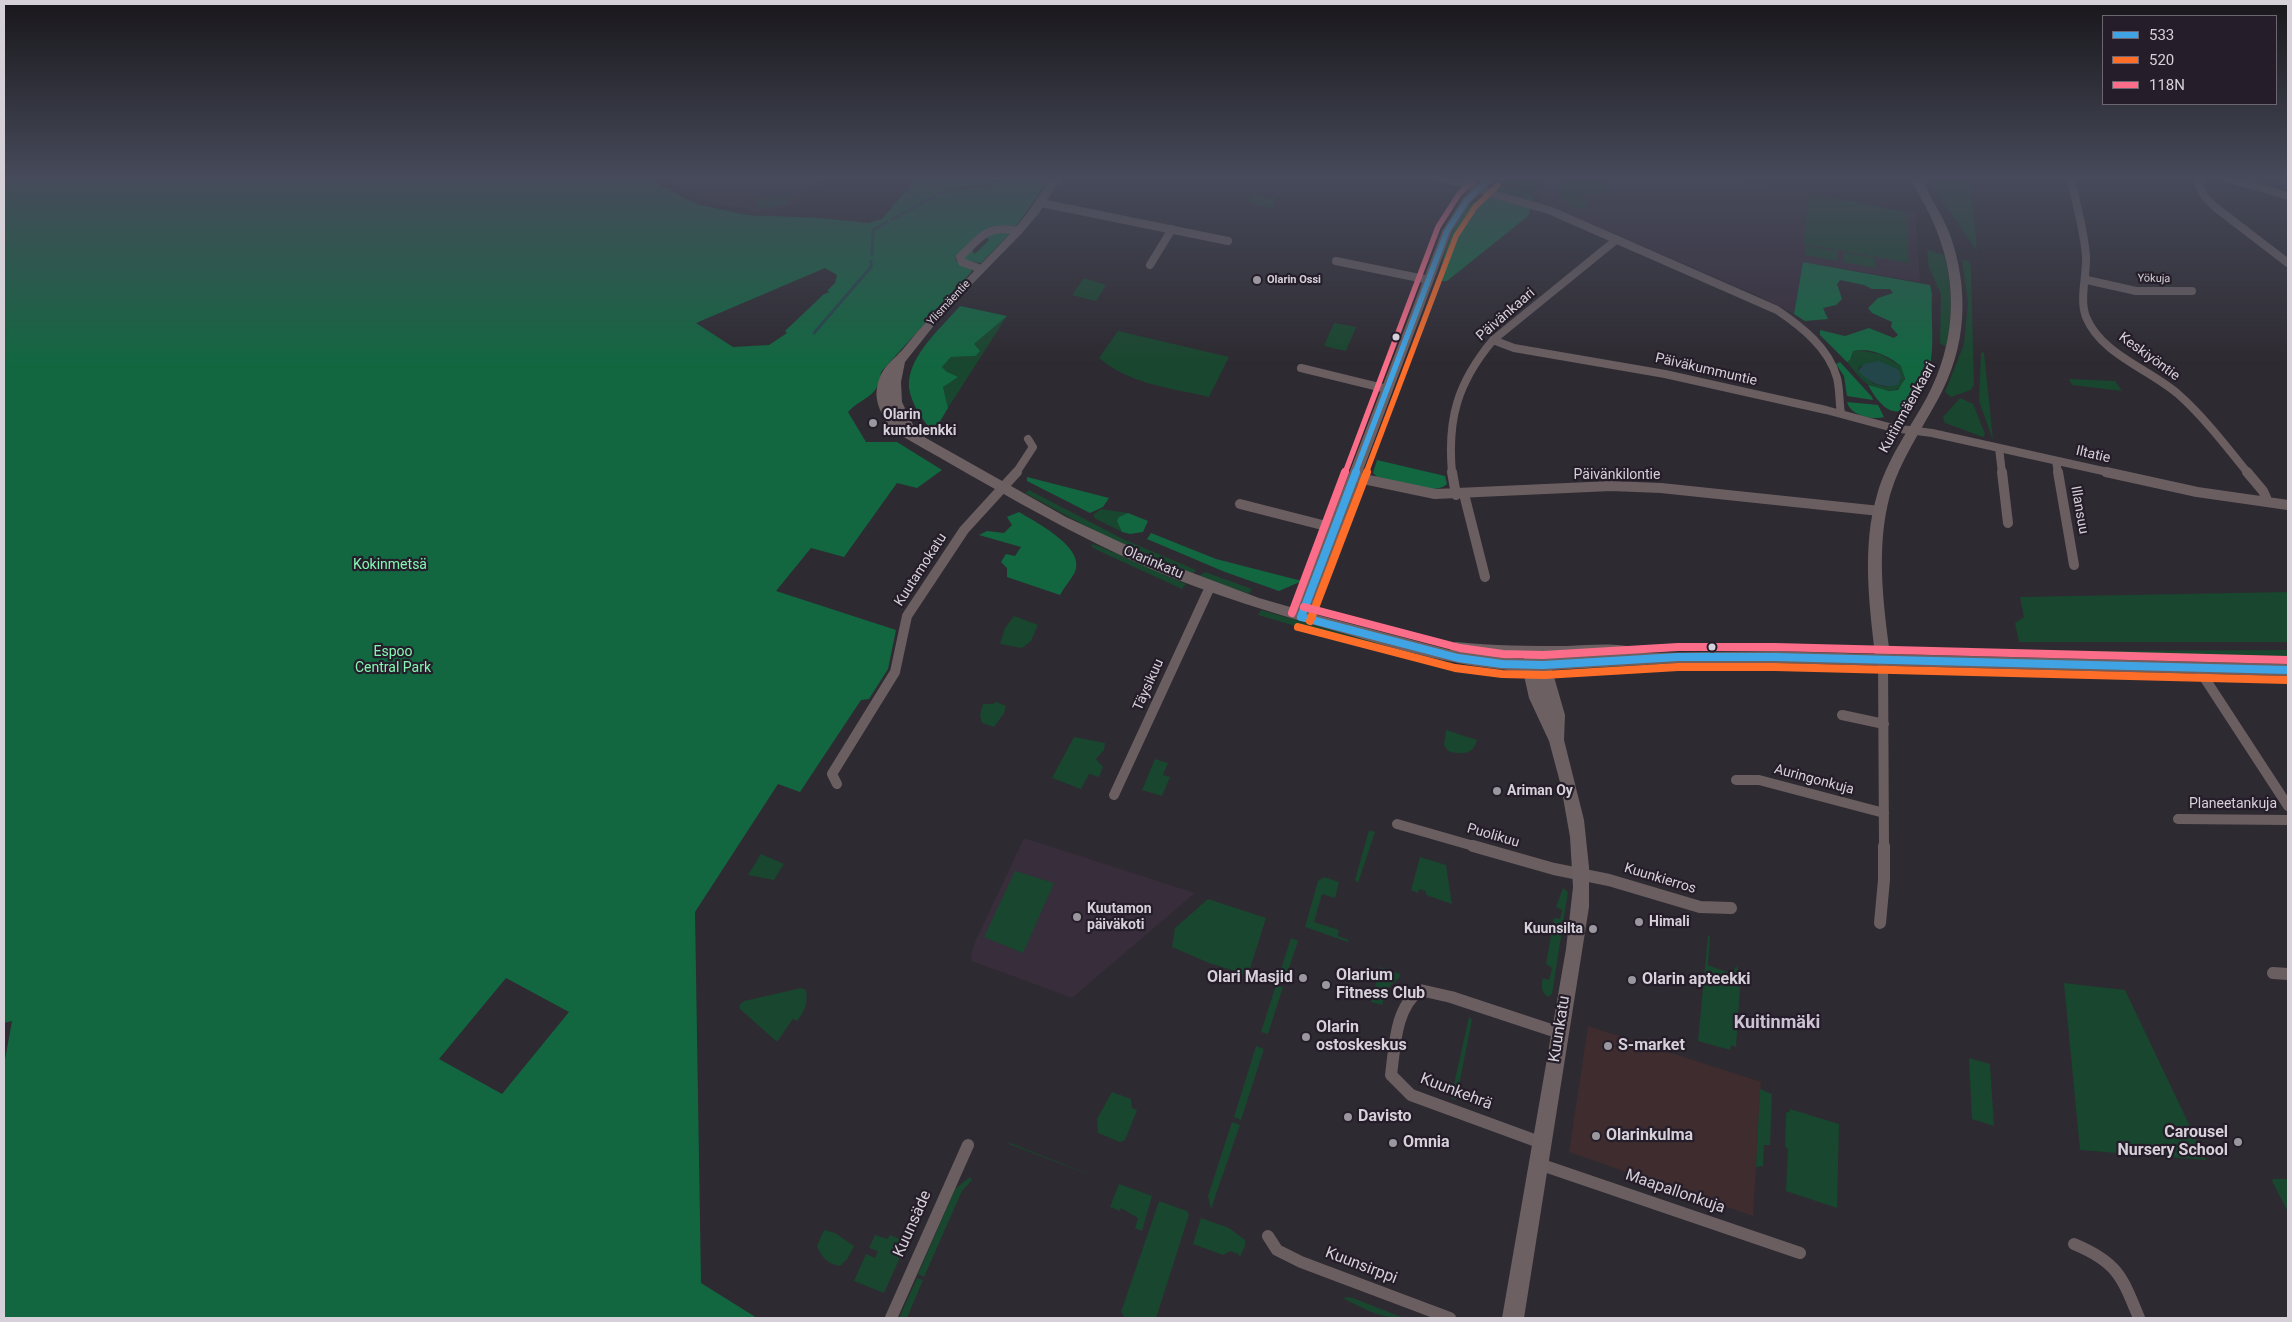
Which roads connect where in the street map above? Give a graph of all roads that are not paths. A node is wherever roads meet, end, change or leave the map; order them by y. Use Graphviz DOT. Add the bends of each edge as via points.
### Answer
graph roads {
  1 [pos="979,240"];
  2 [pos="1010,240"];
  3 [pos="1165,240"];
  4 [pos="1222,240"];
  5 [pos="1445,240"];
  6 [pos="1616,240"];
  7 [pos="1944,240"];
  8 [pos="2083,240"];
  9 [pos="2258,240"];
  10 [pos="1228,241"];
  11 [pos="1336,261"];
  12 [pos="2288,263"];
  13 [pos="1150,265"];
  14 [pos="981,269"];
  15 [pos="1429,280"];
  16 [pos="2087,280"];
  17 [pos="2192,291"];
  18 [pos="1493,340"];
  19 [pos="1300,368"];
  20 [pos="1387,389"];
  21 [pos="889,397"];
  22 [pos="1841,413"];
  23 [pos="1911,431"];
  24 [pos="1028,439"];
  25 [pos="2000,448"];
  26 [pos="2056,461"];
  27 [pos="1354,477"];
  28 [pos="1002,488"];
  29 [pos="1460,494"];
  30 [pos="2268,502"];
  31 [pos="1240,504"];
  32 [pos="2288,505"];
  33 [pos="1880,511"];
  34 [pos="2008,523"];
  35 [pos="1334,528"];
  36 [pos="2074,565"];
  37 [pos="1485,577"];
  38 [pos="1210,587"];
  39 [pos="1301,617"];
  40 [pos="1883,659"];
  41 [pos="1535,661"];
  42 [pos="2198,668"];
  43 [pos="2288,670"];
  44 [pos="1842,715"];
  45 [pos="1884,724"];
  46 [pos="1736,780"];
  47 [pos="836,784"];
  48 [pos="1114,795"];
  49 [pos="2288,806"];
  50 [pos="1884,813"];
  51 [pos="2178,819"];
  52 [pos="2288,820"];
  53 [pos="1397,824"];
  54 [pos="1581,874"];
  55 [pos="1731,908"];
  56 [pos="1880,923"];
  57 [pos="2273,973"];
  58 [pos="2288,974"];
  59 [pos="1560,1033"];
  60 [pos="1542,1143"];
  61 [pos="968,1145"];
  62 [pos="1539,1164"];
  63 [pos="1268,1236"];
  64 [pos="2074,1244"];
  65 [pos="1800,1253"];
  66 [pos="891,1318"];
  67 [pos="1450,1318"];
  68 [pos="1513,1318"];
  69 [pos="2139,1318"];
  1 -- 14 [label="street" via="960,257 962,262"];
  2 -- 14 [label="main road, Ylismäentie"];
  3 -- 13 [label="street"];
  4 -- 10 [label="street"];
  5 -- 15 [label="main road"];
  6 -- 18 [label="street, Päivänkaari"];
  6 -- 22 [label="street" via="1749,297 1790,320 1820,347 1830,362 1836,376"];
  7 -- 23 [label="main road, Kuitinmäenkaari" via="1959,305 1953,351 1932,398"];
  8 -- 16 [label="street, Keskiyöntie"];
  9 -- 12 [label="street"];
  11 -- 15 [label="street"];
  14 -- 21 [label="main road, Ylismäentie" via="900,360"];
  15 -- 20 [label="main road"];
  16 -- 17 [label="street, Yökuja" via="2136,291"];
  16 -- 30 [label="street, Keskiyöntie" via="2086,317 2100,335 2114,349 2179,395 2263,491"];
  18 -- 22 [label="street, Päiväkummuntie" via="1514,348 1649,371"];
  18 -- 29 [label="street, Päivänkaari" via="1465,378 1452,419 1450,467"];
  19 -- 20 [label="street"];
  20 -- 27 [label="main road"];
  21 -- 28 [label="main road, Olarinkatu" via="886,411 896,427"];
  22 -- 23 [label="street, Päiväkummuntie"];
  23 -- 25 [label="street, Iltatie"];
  23 -- 33 [label="main road, Kuitinmäenkaari" via="1890,473"];
  24 -- 28 [label="street" via="1033,446 1022,466"];
  25 -- 26 [label="street, Iltatie"];
  25 -- 34 [label="street"];
  26 -- 30 [label="street, Iltatie" via="2197,492"];
  26 -- 36 [label="street, Illansuu"];
  27 -- 29 [label="street, Päivänkilontie" via="1422,493"];
  27 -- 35 [label="main road"];
  28 -- 38 [label="main road, Olarinkatu" via="1121,550"];
  28 -- 47 [label="street, Kuutamokatu" via="964,530 907,616 895,672 832,774"];
  29 -- 33 [label="street, Päivänkilontie" via="1631,487"];
  29 -- 37 [label="street, Päivänkaari"];
  30 -- 32 [label="street, Iltatie"];
  31 -- 35 [label="street"];
  33 -- 40 [label="main road, Kuitinmäenkaari" via="1879,628"];
  35 -- 39 [label="main road"];
  38 -- 39 [label="main road, Olarinkatu"];
  38 -- 48 [label="street, Täysikuu"];
  39 -- 41 [label="main road, Olarinkatu" via="1477,661"];
  40 -- 41 [label="main road, Olarinkatu" via="1678,657"];
  40 -- 42 [label="main road, Olarinkatu"];
  40 -- 45 [label="street"];
  41 -- 54 [label="main road, Kuunkatu" via="1543,714 1557,741 1575,824"];
  42 -- 43 [label="main road, Olarinkatu"];
  42 -- 49 [label="street"];
  44 -- 45 [label="street"];
  45 -- 50 [label="street"];
  46 -- 50 [label="street, Auringonkuja" via="1758,780"];
  50 -- 56 [label="street"];
  51 -- 52 [label="street, Planeetankuja"];
  53 -- 54 [label="street, Puolikuu"];
  54 -- 55 [label="street, Kuunkierros" via="1700,907"];
  54 -- 59 [label="main road, Kuunkatu"];
  57 -- 58 [label="street"];
  59 -- 60 [label="main road, Kuunkatu"];
  59 -- 60 [label="street, Kuunkehrä" via="1420,990 1409,998 1400,1023 1390,1075 1411,1095"];
  60 -- 62 [label="main road, Kuunkatu"];
  61 -- 66 [label="street, Kuunsäde"];
  62 -- 65 [label="street, Maapallonkuja"];
  62 -- 68 [label="main road, Kuunkatu"];
  63 -- 67 [label="street, Kuunsirppi" via="1277,1250 1301,1262"];
  64 -- 69 [label="street" via="2099,1254 2111,1264 2121,1277"];
}
